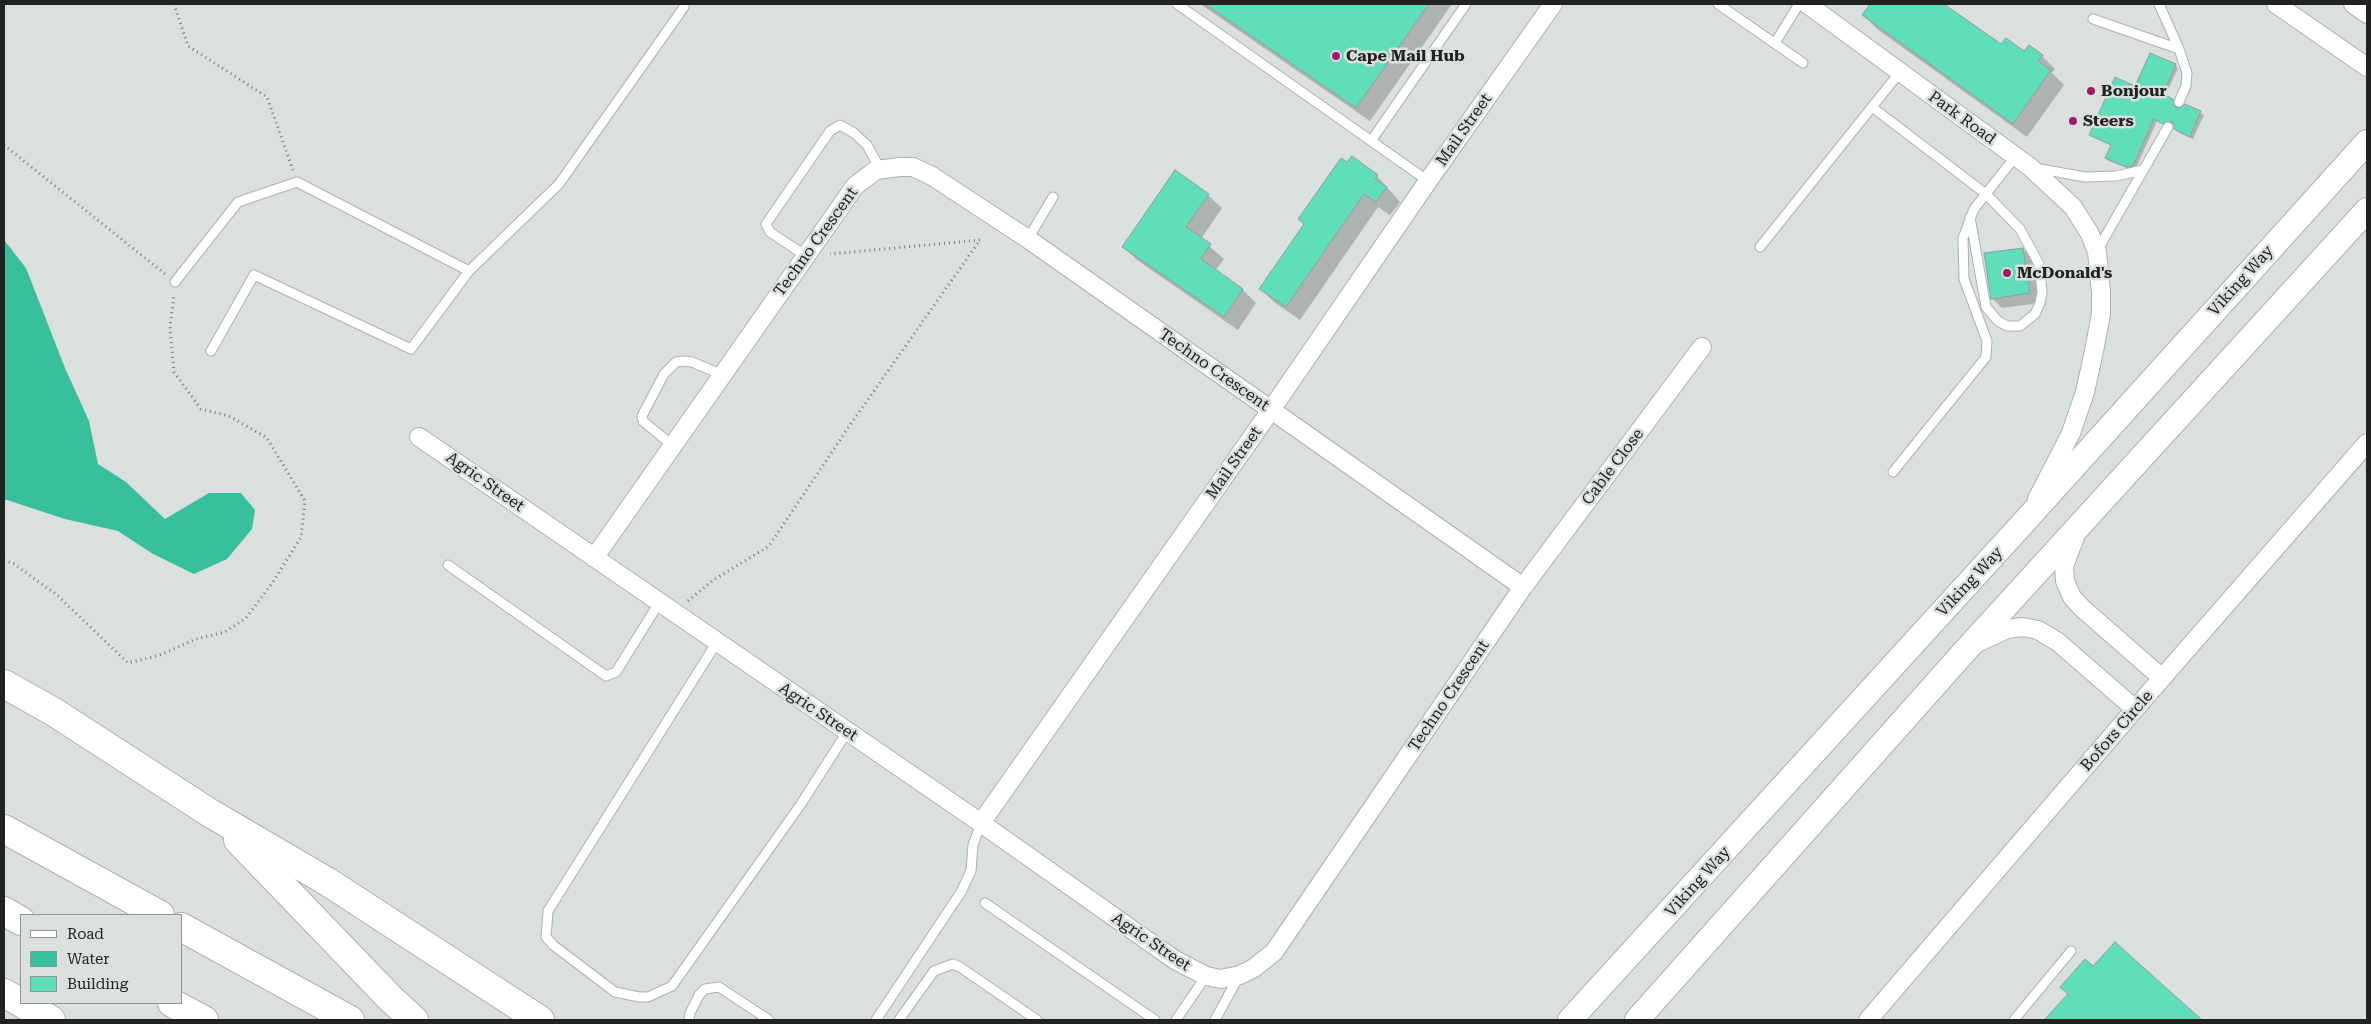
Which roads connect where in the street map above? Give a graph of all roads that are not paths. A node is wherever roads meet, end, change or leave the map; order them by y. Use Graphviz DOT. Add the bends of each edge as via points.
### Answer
graph roads {
  1 [pos="1178,4"];
  2 [pos="1466,4"];
  3 [pos="1553,4"];
  4 [pos="1718,4"];
  5 [pos="1799,4"];
  6 [pos="2159,4"];
  7 [pos="2276,4"];
  8 [pos="2353,4"];
  9 [pos="685,5"];
  10 [pos="1814,6"];
  11 [pos="2367,14"];
  12 [pos="2093,19"];
  13 [pos="1775,43"];
  14 [pos="2179,49"];
  15 [pos="1804,63"];
  16 [pos="2367,67"];
  17 [pos="1900,72"];
  18 [pos="2179,102"];
  19 [pos="1872,107"];
  20 [pos="2168,127"];
  21 [pos="1371,141"];
  22 [pos="2367,142"];
  23 [pos="2015,157"];
  24 [pos="2030,167"];
  25 [pos="880,169"];
  26 [pos="2143,170"];
  27 [pos="1428,181"];
  28 [pos="1986,194"];
  29 [pos="1053,197"];
  30 [pos="2367,210"];
  31 [pos="1970,217"];
  32 [pos="1028,239"];
  33 [pos="1760,247"];
  34 [pos="2097,252"];
  35 [pos="806,256"];
  36 [pos="469,271"];
  37 [pos="175,282"];
  38 [pos="1702,347"];
  39 [pos="211,350"];
  40 [pos="723,375"];
  41 [pos="1270,410"];
  42 [pos="419,437"];
  43 [pos="2367,443"];
  44 [pos="673,446"];
  45 [pos="1893,472"];
  46 [pos="2086,517"];
  47 [pos="2025,521"];
  48 [pos="594,558"];
  49 [pos="448,566"];
  50 [pos="1523,588"];
  51 [pos="659,603"];
  52 [pos="718,642"];
  53 [pos="1965,651"];
  54 [pos="2162,678"];
  55 [pos="4,684"];
  56 [pos="2135,709"];
  57 [pos="847,732"];
  58 [pos="210,813"];
  59 [pos="981,823"];
  60 [pos="4,829"];
  61 [pos="985,903"];
  62 [pos="4,911"];
  63 [pos="158,914"];
  64 [pos="20,920"];
  65 [pos="182,928"];
  66 [pos="2071,951"];
  67 [pos="1240,975"];
  68 [pos="1213,978"];
  69 [pos="4,993"];
  70 [pos="20,1002"];
  71 [pos="23,1004"];
  72 [pos="174,1004"];
  73 [pos="1872,1019"];
  74 [pos="51,1020"];
  75 [pos="204,1020"];
  76 [pos="350,1020"];
  77 [pos="414,1020"];
  78 [pos="540,1020"];
  79 [pos="689,1020"];
  80 [pos="769,1020"];
  81 [pos="876,1020"];
  82 [pos="899,1020"];
  83 [pos="1037,1020"];
  84 [pos="1155,1020"];
  85 [pos="1176,1020"];
  86 [pos="1215,1020"];
  87 [pos="1570,1020"];
  88 [pos="1637,1020"];
  89 [pos="2014,1020"];
  1 -- 21 [label="lane"];
  2 -- 21 [label="lane"];
  3 -- 27 [label="street, Mail Street"];
  4 -- 13 [label="lane"];
  5 -- 13 [label="lane"];
  6 -- 14 [label="lane"];
  7 -- 16 [label="street"];
  8 -- 11 [label="street"];
  9 -- 36 [label="lane" via="559,184"];
  10 -- 17 [label="street, Park Road"];
  12 -- 14 [label="lane"];
  13 -- 15 [label="lane"];
  14 -- 18 [label="lane" via="2187,73"];
  17 -- 19 [label="lane"];
  17 -- 23 [label="street, Park Road"];
  19 -- 28 [label="lane"];
  19 -- 33 [label="lane"];
  20 -- 26 [label="lane"];
  21 -- 27 [label="lane"];
  22 -- 47 [label="main road, Viking Way"];
  23 -- 24 [label="street, Park Road"];
  23 -- 28 [label="lane"];
  24 -- 26 [label="lane" via="2085,177 2116,176"];
  24 -- 34 [label="street, Park Road" via="2073,207"];
  25 -- 32 [label="street, Techno Crescent" via="913,167"];
  25 -- 35 [label="street, Techno Crescent" via="855,186"];
  25 -- 35 [label="lane" via="862,139 844,126 830,131 766,224 770,232"];
  26 -- 34 [label="lane"];
  27 -- 41 [label="street, Mail Street"];
  28 -- 31 [label="lane"];
  28 -- 31 [label="lane" via="2020,229 2039,264 2040,303 2035,314 2020,326 2007,326 1998,321 1986,307"];
  29 -- 32 [label="lane"];
  30 -- 46 [label="main road"];
  31 -- 45 [label="lane" via="1963,238 1964,279 1987,340 1986,357"];
  32 -- 41 [label="street, Techno Crescent"];
  34 -- 47 [label="street, Park Road" via="2101,314 2085,392 2071,433"];
  35 -- 40 [label="street, Techno Crescent"];
  36 -- 37 [label="lane" via="297,182 238,202"];
  36 -- 39 [label="lane" via="411,350 254,275"];
  38 -- 50 [label="street, Cable Close"];
  40 -- 44 [label="street, Techno Crescent"];
  40 -- 44 [label="lane" via="683,361 676,362 664,374 642,416"];
  41 -- 50 [label="street, Techno Crescent"];
  41 -- 59 [label="street, Mail Street"];
  42 -- 48 [label="street, Agric Street"];
  43 -- 54 [label="street, Bofors Circle"];
  44 -- 48 [label="street, Techno Crescent"];
  46 -- 53 [label="main road"];
  46 -- 54 [label="street" via="2070,545 2064,566 2069,592 2082,608"];
  47 -- 87 [label="main road, Viking Way"];
  48 -- 51 [label="street, Agric Street"];
  49 -- 51 [label="lane" via="606,676 616,672"];
  50 -- 67 [label="street, Techno Crescent" via="1274,952"];
  51 -- 52 [label="street, Agric Street"];
  52 -- 57 [label="street, Agric Street"];
  52 -- 57 [label="lane" via="548,911 546,937 615,992 648,997 672,986 801,804"];
  53 -- 56 [label="street" via="2007,629 2023,627 2038,630 2058,642"];
  53 -- 88 [label="main road"];
  54 -- 56 [label="street, Bofors Circle"];
  55 -- 58 [label="highway" via="54,712"];
  56 -- 73 [label="street, Bofors Circle"];
  57 -- 59 [label="street, Agric Street"];
  58 -- 77 [label="highway"];
  58 -- 78 [label="highway" via="328,882"];
  59 -- 68 [label="street, Agric Street" via="1174,960"];
  59 -- 81 [label="lane" via="973,844 971,871 961,892"];
  60 -- 63 [label="highway"];
  61 -- 84 [label="lane"];
  62 -- 64 [label="highway"];
  65 -- 76 [label="highway"];
  66 -- 89 [label="lane"];
  67 -- 68 [label="street, Techno Crescent"];
  67 -- 86 [label="lane"];
  68 -- 85 [label="lane"];
  69 -- 70 [label="highway"];
  71 -- 74 [label="highway"];
  72 -- 75 [label="highway"];
  79 -- 80 [label="lane" via="699,995 719,987"];
  82 -- 83 [label="lane" via="934,971 953,964"];
}
